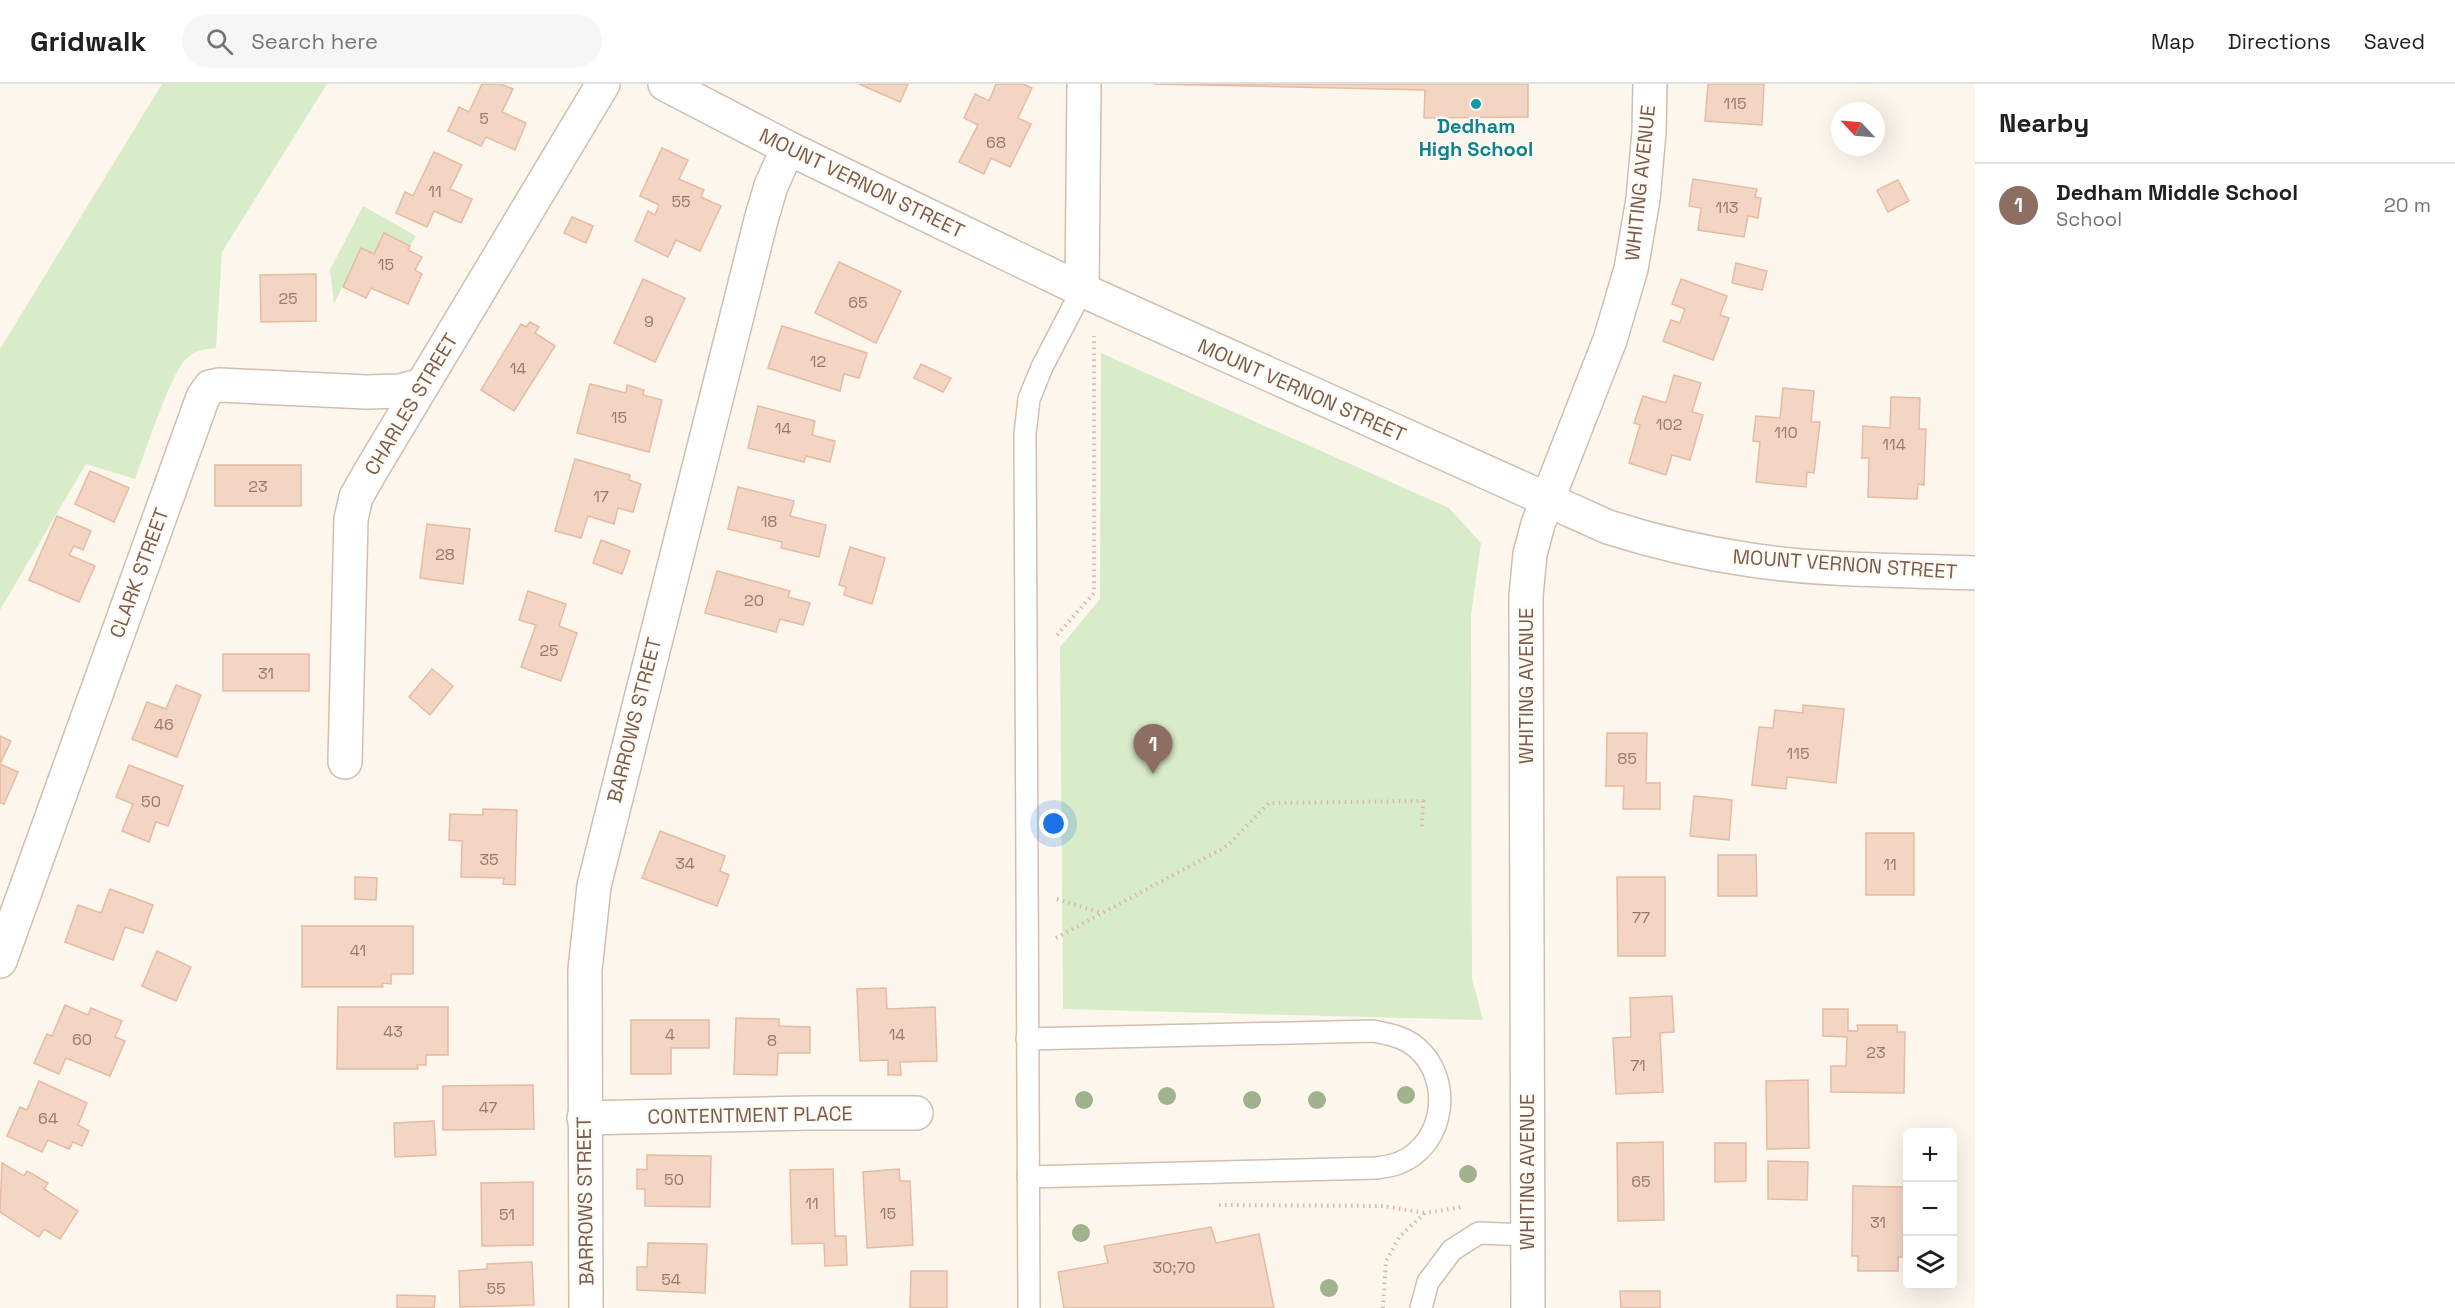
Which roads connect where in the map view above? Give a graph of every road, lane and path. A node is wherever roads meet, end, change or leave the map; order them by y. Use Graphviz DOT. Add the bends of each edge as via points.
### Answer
graph roads {
  1 [pos="603,84"];
  2 [pos="665,84"];
  3 [pos="1084,84"];
  4 [pos="1650,84"];
  5 [pos="788,148"];
  6 [pos="1082,290"];
  7 [pos="1094,336"];
  8 [pos="421,385"];
  9 [pos="1547,500"];
  10 [pos="1975,573"];
  11 [pos="1055,641"];
  12 [pos="345,762"];
  13 [pos="1422,827"];
  14 [pos="1053,908"];
  15 [pos="1102,913"];
  16 [pos="1053,929"];
  17 [pos="0,961"];
  18 [pos="1027,1039"];
  19 [pos="916,1113"];
  20 [pos="584,1118"];
  21 [pos="1028,1177"];
  22 [pos="1217,1205"];
  23 [pos="1468,1206"];
  24 [pos="1425,1214"];
  25 [pos="1528,1235"];
  26 [pos="586,1308"];
  27 [pos="1029,1308"];
  28 [pos="1383,1308"];
  29 [pos="1421,1308"];
  30 [pos="1528,1308"];
  1 -- 8 [label="street, CHARLES STREET"];
  2 -- 5 [label="street, MOUNT VERNON STREET"];
  3 -- 6 [label="street"];
  4 -- 9 [label="street, WHITING AVENUE" via="1644,188 1631,269 1610,340"];
  5 -- 6 [label="street, MOUNT VERNON STREET"];
  5 -- 20 [label="street, BARROWS STREET" via="761,220 594,886 585,970"];
  6 -- 9 [label="street, MOUNT VERNON STREET"];
  6 -- 18 [label="lane" via="1029,399 1025,434"];
  7 -- 11 [label="path" via="1094,593"];
  8 -- 12 [label="street, CHARLES STREET" via="356,497 351,519"];
  8 -- 17 [label="street, CLARK STREET" via="400,391 366,392 220,384 210,387 202,397"];
  9 -- 10 [label="street, MOUNT VERNON STREET" via="1608,527 1699,551 1805,565"];
  9 -- 25 [label="street, WHITING AVENUE" via="1530,554 1526,596"];
  13 -- 15 [label="path" via="1423,801 1269,803 1227,846"];
  14 -- 15 [label="path" via="1053,898"];
  15 -- 16 [label="path" via="1053,940"];
  18 -- 21 [label="lane"];
  18 -- 21 [label="lane" via="1373,1031 1397,1036 1416,1047 1431,1065 1440,1087 1440,1110 1433,1132 1418,1151 1399,1163 1376,1168"];
  19 -- 20 [label="street, CONTENTMENT PLACE"];
  20 -- 26 [label="street, BARROWS STREET"];
  21 -- 27 [label="lane"];
  22 -- 24 [label="path" via="1383,1206"];
  23 -- 24 [label="path"];
  24 -- 28 [label="path" via="1400,1236 1386,1261"];
  25 -- 29 [label="lane" via="1479,1233 1452,1250 1428,1282"];
  25 -- 30 [label="street, WHITING AVENUE"];
}
